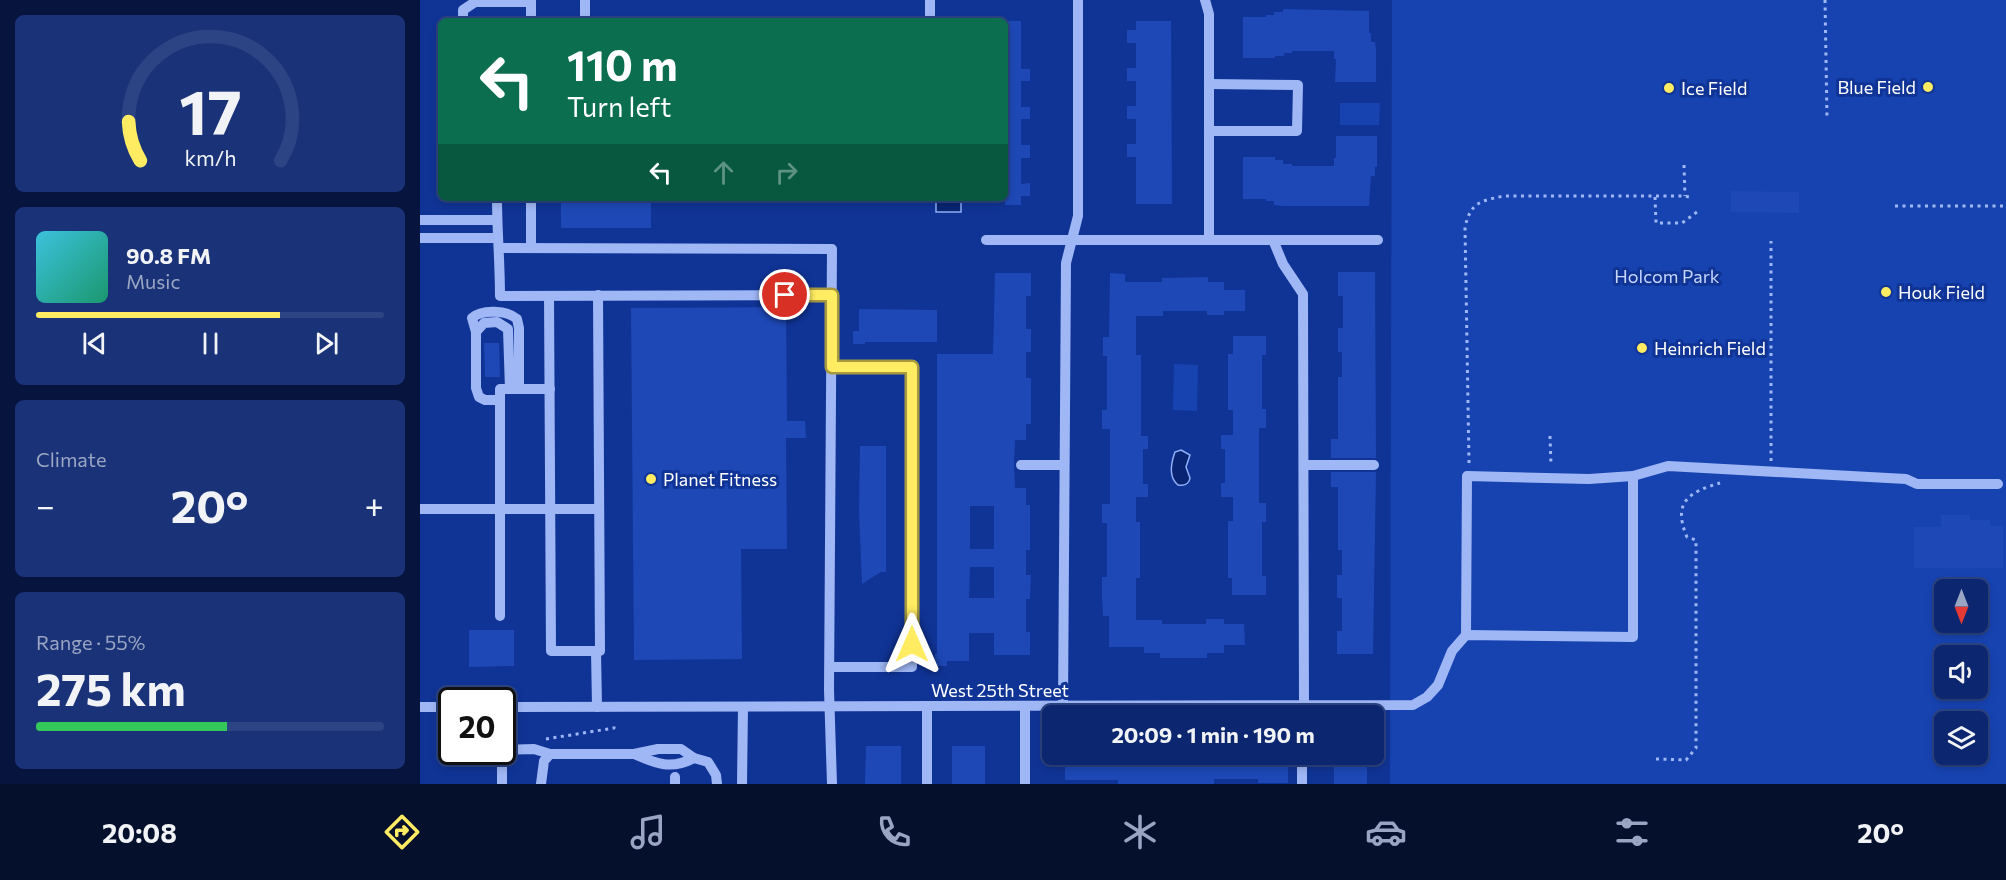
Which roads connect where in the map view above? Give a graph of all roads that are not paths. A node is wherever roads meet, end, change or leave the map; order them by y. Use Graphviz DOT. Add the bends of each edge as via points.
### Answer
graph roads {
  1 [pos="585,0"];
  2 [pos="930,0"];
  3 [pos="1078,0"];
  4 [pos="531,1"];
  5 [pos="1207,1"];
  6 [pos="463,18"];
  7 [pos="531,18"];
  8 [pos="585,18"];
  9 [pos="930,18"];
  10 [pos="1209,84"];
  11 [pos="1209,131"];
  12 [pos="497,201"];
  13 [pos="531,201"];
  14 [pos="420,220"];
  15 [pos="497,220"];
  16 [pos="420,238"];
  17 [pos="986,240"];
  18 [pos="1072,240"];
  19 [pos="1209,240"];
  20 [pos="1273,240"];
  21 [pos="1378,240"];
  22 [pos="499,243"];
  23 [pos="531,248"];
  24 [pos="598,295"];
  25 [pos="832,295"];
  26 [pos="549,296"];
  27 [pos="832,367"];
  28 [pos="515,389"];
  29 [pos="550,389"];
  30 [pos="500,400"];
  31 [pos="1021,465"];
  32 [pos="1064,465"];
  33 [pos="1304,465"];
  34 [pos="1374,465"];
  35 [pos="1633,476"];
  36 [pos="1998,484"];
  37 [pos="420,509"];
  38 [pos="500,509"];
  39 [pos="550,509"];
  40 [pos="599,509"];
  41 [pos="500,616"];
  42 [pos="1466,635"];
  43 [pos="596,651"];
  44 [pos="830,667"];
  45 [pos="1063,705"];
  46 [pos="1307,705"];
  47 [pos="1384,705"];
  48 [pos="420,707"];
  49 [pos="438,707"];
  50 [pos="516,707"];
  51 [pos="597,707"];
  52 [pos="742,707"];
  53 [pos="829,707"];
  54 [pos="927,707"];
  55 [pos="1025,707"];
  56 [pos="1042,707"];
  57 [pos="516,750"];
  58 [pos="550,754"];
  59 [pos="502,765"];
  60 [pos="1302,765"];
  61 [pos="502,784"];
  62 [pos="541,784"];
  63 [pos="717,784"];
  64 [pos="742,784"];
  65 [pos="832,784"];
  66 [pos="927,784"];
  67 [pos="1025,784"];
  68 [pos="1302,784"];
  1 -- 8 [label="street"];
  2 -- 9 [label="street"];
  3 -- 18 [label="street" via="1078,216"];
  4 -- 6 [label="street" via="475,2 463,10"];
  4 -- 7 [label="street"];
  5 -- 10 [label="street"];
  10 -- 11 [label="street"];
  10 -- 11 [label="street" via="1298,84 1298,96 1297,131"];
  11 -- 19 [label="street"];
  12 -- 15 [label="street"];
  13 -- 23 [label="street"];
  14 -- 15 [label="street"];
  15 -- 22 [label="street"];
  16 -- 22 [label="street"];
  17 -- 18 [label="street"];
  18 -- 19 [label="street"];
  18 -- 32 [label="street" via="1066,263"];
  19 -- 20 [label="street"];
  20 -- 21 [label="street"];
  20 -- 33 [label="street" via="1303,294"];
  22 -- 23 [label="street"];
  22 -- 26 [label="street" via="500,296"];
  23 -- 25 [label="street" via="832,249"];
  24 -- 25 [label="street"];
  24 -- 26 [label="street"];
  24 -- 40 [label="street"];
  25 -- 27 [label="street"];
  26 -- 29 [label="street"];
  27 -- 44 [label="street"];
  27 -- 44 [label="street" via="912,367 912,667"];
  28 -- 29 [label="street"];
  28 -- 30 [label="street" via="500,389"];
  28 -- 30 [label="street" via="517,319 507,313 479,313 472,318 476,332 477,393 485,400"];
  29 -- 39 [label="street"];
  30 -- 38 [label="street"];
  31 -- 32 [label="street"];
  32 -- 45 [label="street"];
  33 -- 34 [label="street"];
  33 -- 46 [label="street"];
  35 -- 36 [label="street" via="1668,466 1906,479 1917,484"];
  35 -- 42 [label="street" via="1467,476"];
  35 -- 42 [label="street" via="1633,637"];
  37 -- 38 [label="street"];
  38 -- 39 [label="street"];
  38 -- 41 [label="street"];
  39 -- 40 [label="street"];
  39 -- 43 [label="street" via="551,651"];
  40 -- 43 [label="street" via="600,651"];
  42 -- 47 [label="street, West 25th Street" via="1452,651 1438,685 1427,697 1413,705"];
  43 -- 51 [label="street"];
  44 -- 53 [label="street"];
  48 -- 49 [label="street"];
  50 -- 51 [label="street, West 25th Street"];
  51 -- 52 [label="street, West 25th Street"];
  52 -- 53 [label="street, West 25th Street"];
  52 -- 64 [label="street"];
  53 -- 54 [label="street, West 25th Street"];
  53 -- 65 [label="street"];
  54 -- 55 [label="street, West 25th Street"];
  54 -- 66 [label="street"];
  55 -- 56 [label="street, West 25th Street"];
  55 -- 67 [label="street"];
  57 -- 58 [label="street"];
  58 -- 62 [label="street" via="544,761"];
  58 -- 63 [label="street" via="634,754 658,764 681,764 694,758 708,762"];
  59 -- 61 [label="street"];
  60 -- 68 [label="street"];
}
